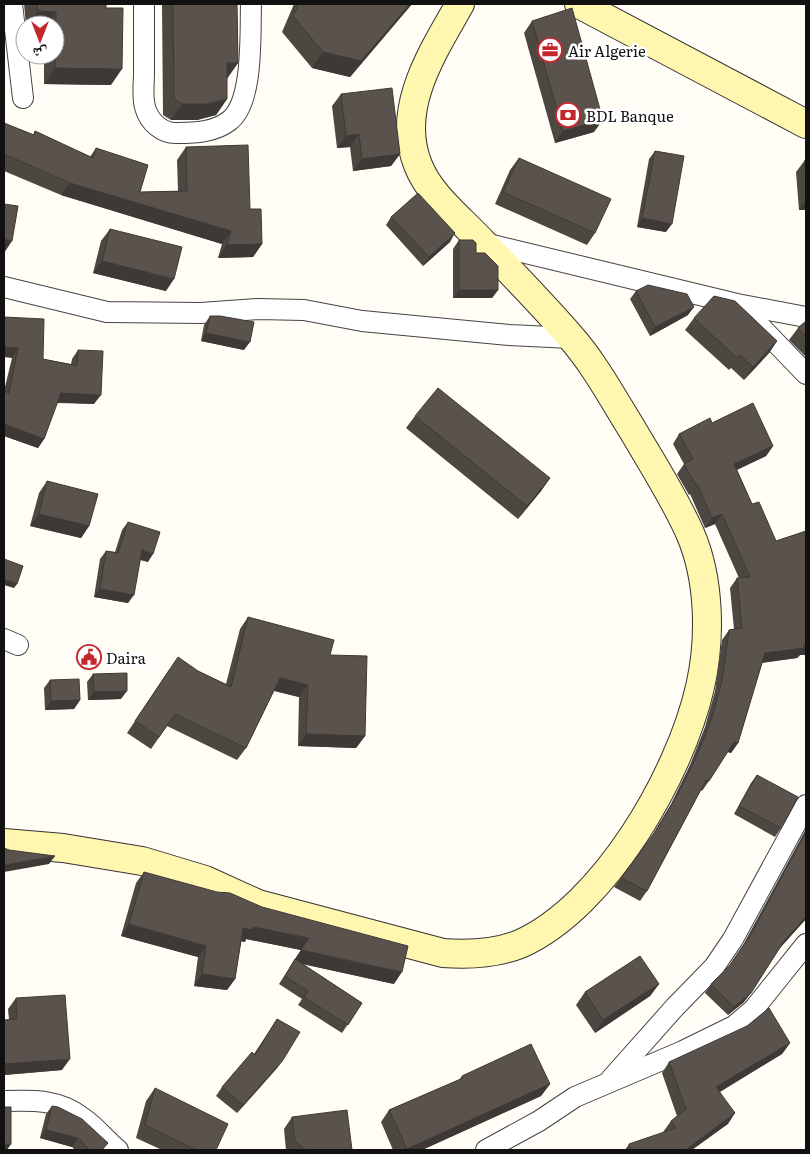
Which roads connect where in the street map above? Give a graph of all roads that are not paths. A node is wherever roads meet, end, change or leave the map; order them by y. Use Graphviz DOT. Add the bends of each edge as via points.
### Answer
graph roads {
  1 [pos="12,4"];
  2 [pos="144,4"];
  3 [pos="251,4"];
  4 [pos="460,4"];
  5 [pos="579,4"];
  6 [pos="24,98"];
  7 [pos="806,124"];
  8 [pos="484,243"];
  9 [pos="4,286"];
  10 [pos="737,304"];
  11 [pos="806,317"];
  12 [pos="572,338"];
  13 [pos="806,374"];
  14 [pos="806,805"];
  15 [pos="4,843"];
  16 [pos="806,944"];
  17 [pos="606,1084"];
  18 [pos="4,1101"];
  19 [pos="118,1150"];
  20 [pos="486,1150"];
  1 -- 6 [label="street"];
  2 -- 3 [label="street" via="145,107 160,129 176,134 220,127 239,110 248,70"];
  4 -- 8 [label="main road" via="418,82 413,103 413,146 419,167 440,199"];
  5 -- 7 [label="main road"];
  8 -- 10 [label="street"];
  8 -- 12 [label="main road"];
  9 -- 12 [label="street" via="107,312 304,310 372,322"];
  10 -- 11 [label="street"];
  10 -- 13 [label="street"];
  12 -- 15 [label="main road" via="599,375 692,537 700,568 707,626 700,686 690,723 658,794 620,856 556,923 517,945 467,955 443,953 258,904 205,880 152,864 63,848"];
  14 -- 17 [label="street" via="733,939 714,967"];
  16 -- 17 [label="street" via="753,1010 734,1026 683,1052"];
  17 -- 20 [label="street" via="575,1097"];
  18 -- 19 [label="street" via="40,1100 64,1106 83,1118"];
}
